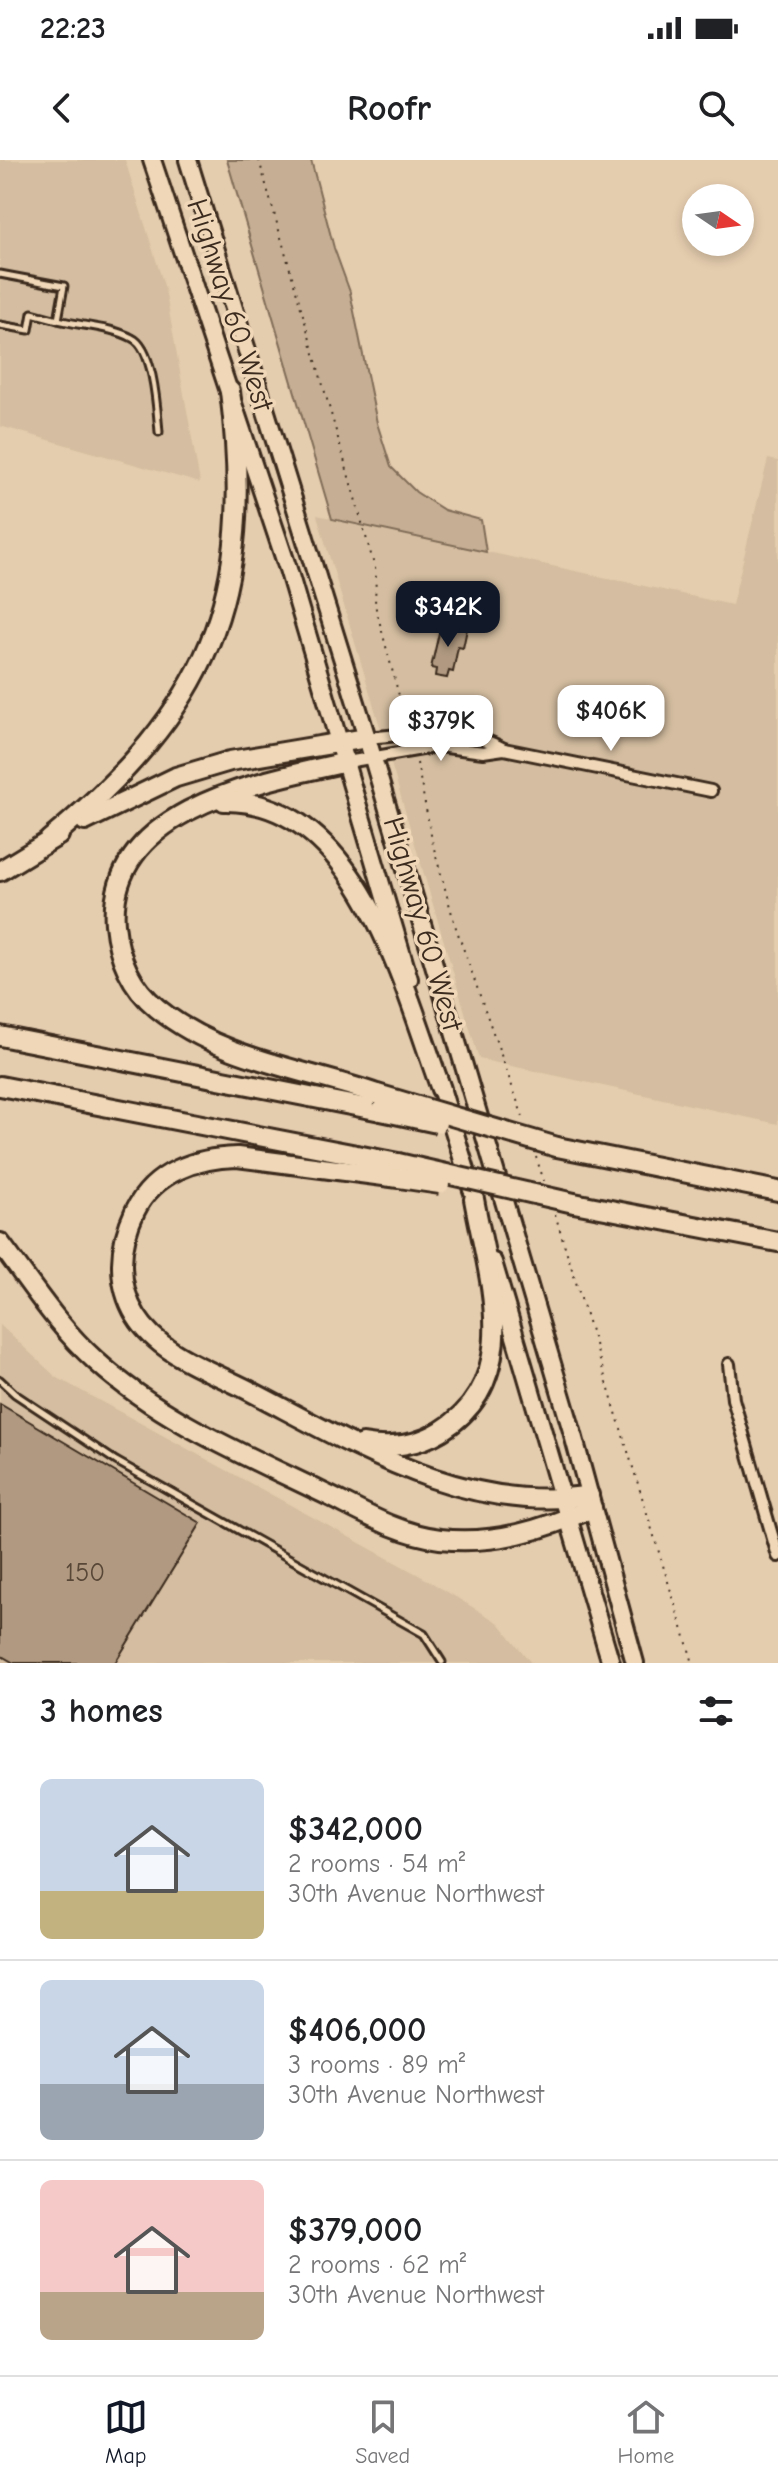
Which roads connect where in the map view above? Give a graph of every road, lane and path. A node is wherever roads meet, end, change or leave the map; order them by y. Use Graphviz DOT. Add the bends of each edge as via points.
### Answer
graph roads {
  1 [pos="152,160"];
  2 [pos="188,160"];
  3 [pos="259,160"];
  4 [pos="0,274"];
  5 [pos="58,320"];
  6 [pos="0,325"];
  7 [pos="230,391"];
  8 [pos="159,432"];
  9 [pos="413,607"];
  10 [pos="484,616"];
  11 [pos="409,734"];
  12 [pos="367,738"];
  13 [pos="341,743"];
  14 [pos="504,749"];
  15 [pos="413,750"];
  16 [pos="373,758"];
  17 [pos="347,762"];
  18 [pos="711,791"];
  19 [pos="206,803"];
  20 [pos="49,840"];
  21 [pos="0,871"];
  22 [pos="0,1036"];
  23 [pos="0,1086"];
  24 [pos="441,1089"];
  25 [pos="379,1102"];
  26 [pos="525,1125"];
  27 [pos="535,1155"];
  28 [pos="398,1171"];
  29 [pos="545,1185"];
  30 [pos="778,1191"];
  31 [pos="474,1199"];
  32 [pos="555,1215"];
  33 [pos="778,1242"];
  34 [pos="0,1243"];
  35 [pos="729,1364"];
  36 [pos="0,1380"];
  37 [pos="338,1436"];
  38 [pos="564,1499"];
  39 [pos="591,1501"];
  40 [pos="569,1518"];
  41 [pos="778,1556"];
  42 [pos="442,1663"];
  43 [pos="611,1663"];
  44 [pos="635,1663"];
  45 [pos="693,1663"];
  1 -- 7 [label="main road, Highway 60 West"];
  2 -- 12 [label="main road, Highway 60 West"];
  3 -- 11 [label="path" via="376,572 375,605"];
  4 -- 5 [label="lane" via="64,286"];
  5 -- 6 [label="lane" via="32,313 29,330"];
  5 -- 8 [label="lane" via="133,338 143,348"];
  7 -- 13 [label="main road, Highway 60 West"];
  7 -- 20 [label="highway" via="238,466 236,531 221,612 207,651 151,745"];
  9 -- 10 [label="lane" via="469,620"];
  11 -- 12 [label="street"];
  11 -- 14 [label="street" via="463,734"];
  12 -- 13 [label="highway"];
  12 -- 16 [label="main road, Highway 60 West"];
  13 -- 17 [label="main road, Highway 60 West"];
  13 -- 20 [label="highway" via="230,761 176,777"];
  14 -- 15 [label="street"];
  14 -- 18 [label="street"];
  15 -- 16 [label="street"];
  15 -- 26 [label="path" via="455,925"];
  16 -- 17 [label="street"];
  16 -- 39 [label="main road, Highway 60 West"];
  17 -- 19 [label="highway"];
  17 -- 24 [label="main road, Highway 60 West"];
  19 -- 24 [label="highway" via="238,801 269,807 307,828 332,854 374,914"];
  19 -- 25 [label="highway" via="159,826 127,865 115,915 125,967 156,1008 219,1044"];
  20 -- 21 [label="highway"];
  22 -- 25 [label="highway"];
  23 -- 28 [label="highway"];
  24 -- 31 [label="main road, Highway 60 West"];
  25 -- 30 [label="highway, bridge" via="557,1147"];
  27 -- 29 [label="path"];
  28 -- 33 [label="highway, bridge"];
  28 -- 37 [label="highway" via="237,1157 191,1163 152,1188 138,1206 122,1249 126,1295 136,1316 167,1349"];
  31 -- 37 [label="highway" via="495,1321 491,1367 482,1389 468,1409 430,1437 384,1447"];
  31 -- 38 [label="main road, Highway 60 West"];
  32 -- 45 [label="path"];
  34 -- 40 [label="highway" via="41,1300 94,1359 136,1395 210,1439 407,1532 472,1540 526,1534"];
  35 -- 41 [label="street" via="733,1399"];
  36 -- 42 [label="lane" via="116,1461 424,1634"];
  37 -- 38 [label="highway" via="431,1478 531,1499"];
  38 -- 39 [label="highway"];
  38 -- 40 [label="main road, Highway 60 West"];
  39 -- 40 [label="highway"];
  39 -- 44 [label="main road, Highway 60 West"];
  40 -- 43 [label="main road, Highway 60 West"];
}
